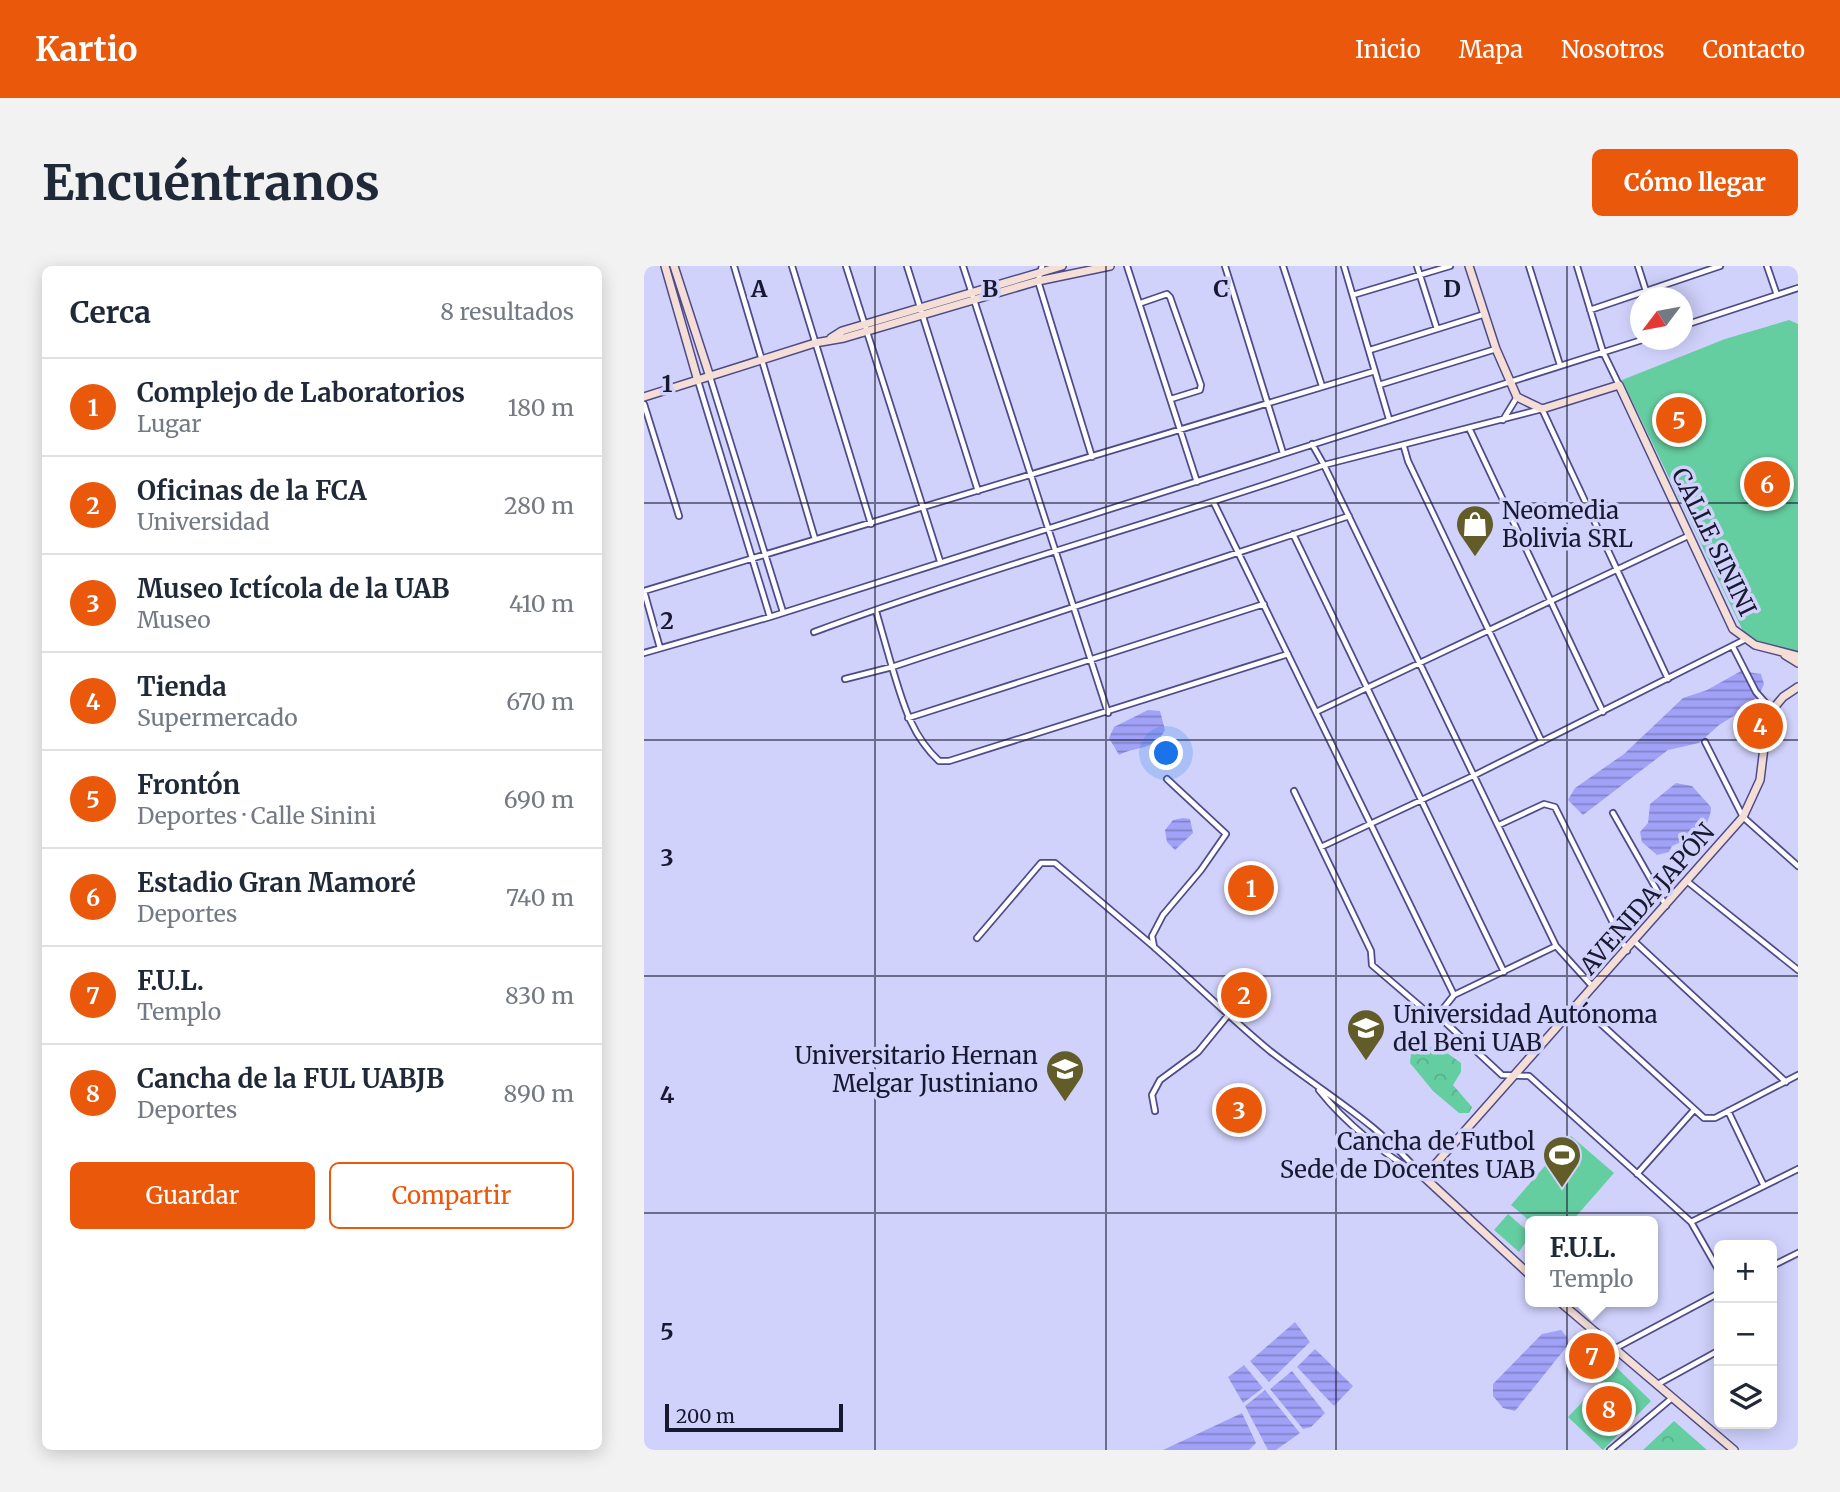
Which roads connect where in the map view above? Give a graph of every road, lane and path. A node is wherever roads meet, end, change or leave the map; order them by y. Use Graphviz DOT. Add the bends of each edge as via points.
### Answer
graph roads {
  1 [pos="665,266"];
  2 [pos="674,266"];
  3 [pos="734,266"];
  4 [pos="792,266"];
  5 [pos="846,266"];
  6 [pos="907,266"];
  7 [pos="963,266"];
  8 [pos="1062,266"];
  9 [pos="1110,266"];
  10 [pos="1127,266"];
  11 [pos="1225,266"];
  12 [pos="1283,266"];
  13 [pos="1344,266"];
  14 [pos="1417,266"];
  15 [pos="1450,266"];
  16 [pos="1469,266"];
  17 [pos="1529,266"];
  18 [pos="1577,266"];
  19 [pos="1638,266"];
  20 [pos="1720,266"];
  21 [pos="1767,266"];
  22 [pos="1707,268"];
  23 [pos="1041,269"];
  24 [pos="1420,275"];
  25 [pos="1038,281"];
  26 [pos="1645,287"];
  27 [pos="1654,287"];
  28 [pos="1798,288"];
  29 [pos="973,295"];
  30 [pos="1353,295"];
  31 [pos="1777,295"];
  32 [pos="1630,296"];
  33 [pos="1140,303"];
  34 [pos="1590,310"];
  35 [pos="922,311"];
  36 [pos="1485,314"];
  37 [pos="1693,322"];
  38 [pos="866,328"];
  39 [pos="1437,329"];
  40 [pos="815,343"];
  41 [pos="1630,344"];
  42 [pos="1496,349"];
  43 [pos="1370,350"];
  44 [pos="1603,354"];
  45 [pos="763,360"];
  46 [pos="1560,365"];
  47 [pos="1375,371"];
  48 [pos="710,377"];
  49 [pos="698,381"];
  50 [pos="1508,382"];
  51 [pos="1379,385"];
  52 [pos="1619,385"];
  53 [pos="1322,386"];
  54 [pos="644,397"];
  55 [pos="1517,397"];
  56 [pos="1171,398"];
  57 [pos="1268,403"];
  58 [pos="644,404"];
  59 [pos="1542,409"];
  60 [pos="1389,419"];
  61 [pos="1503,420"];
  62 [pos="1470,430"];
  63 [pos="1181,431"];
  64 [pos="1312,444"];
  65 [pos="1404,447"];
  66 [pos="1283,453"];
  67 [pos="1092,457"];
  68 [pos="1324,465"];
  69 [pos="1029,474"];
  70 [pos="1197,482"];
  71 [pos="978,491"];
  72 [pos="1214,503"];
  73 [pos="924,508"];
  74 [pos="679,516"];
  75 [pos="1349,516"];
  76 [pos="872,524"];
  77 [pos="1047,528"];
  78 [pos="1293,534"];
  79 [pos="1688,536"];
  80 [pos="815,539"];
  81 [pos="1055,552"];
  82 [pos="766,554"];
  83 [pos="1239,554"];
  84 [pos="752,559"];
  85 [pos="940,561"];
  86 [pos="1616,568"];
  87 [pos="644,591"];
  88 [pos="1551,599"];
  89 [pos="1264,604"];
  90 [pos="1074,608"];
  91 [pos="876,611"];
  92 [pos="783,612"];
  93 [pos="770,617"];
  94 [pos="1487,631"];
  95 [pos="814,632"];
  96 [pos="1744,640"];
  97 [pos="1733,647"];
  98 [pos="660,648"];
  99 [pos="1782,652"];
  100 [pos="644,653"];
  101 [pos="1288,654"];
  102 [pos="1798,656"];
  103 [pos="1090,661"];
  104 [pos="1421,662"];
  105 [pos="1798,663"];
  106 [pos="892,667"];
  107 [pos="845,679"];
  108 [pos="1668,679"];
  109 [pos="1798,687"];
  110 [pos="1366,689"];
  111 [pos="1771,709"];
  112 [pos="1316,712"];
  113 [pos="1603,712"];
  114 [pos="1108,713"];
  115 [pos="908,718"];
  116 [pos="1542,742"];
  117 [pos="1705,742"];
  118 [pos="1475,775"];
  119 [pos="1167,779"];
  120 [pos="1294,791"];
  121 [pos="1421,802"];
  122 [pos="1613,813"];
  123 [pos="1743,817"];
  124 [pos="1370,825"];
  125 [pos="1499,825"];
  126 [pos="1321,847"];
  127 [pos="1798,866"];
  128 [pos="1688,882"];
  129 [pos="1666,906"];
  130 [pos="977,938"];
  131 [pos="1635,942"];
  132 [pos="1556,946"];
  133 [pos="1154,947"];
  134 [pos="1627,951"];
  135 [pos="1798,970"];
  136 [pos="1504,972"];
  137 [pos="1594,988"];
  138 [pos="1454,995"];
  139 [pos="1579,1004"];
  140 [pos="1229,1014"];
  141 [pos="1435,1018"];
  142 [pos="1514,1074"];
  143 [pos="1798,1075"];
  144 [pos="1786,1082"];
  145 [pos="1316,1086"];
  146 [pos="1694,1110"];
  147 [pos="1155,1111"];
  148 [pos="1728,1111"];
  149 [pos="1798,1169"];
  150 [pos="1637,1174"];
  151 [pos="1424,1177"];
  152 [pos="1764,1186"];
  153 [pos="1691,1222"];
  154 [pos="1798,1253"];
  155 [pos="1714,1263"];
  156 [pos="1777,1264"];
  157 [pos="1525,1270"];
  158 [pos="1714,1296"];
  159 [pos="1566,1307"];
  160 [pos="1613,1350"];
  161 [pos="1714,1353"];
  162 [pos="1657,1385"];
  163 [pos="1672,1398"];
  164 [pos="1610,1450"];
  165 [pos="1734,1450"];
  1 -- 49 [label="street"];
  2 -- 48 [label="street"];
  3 -- 45 [label="street"];
  4 -- 40 [label="street"];
  5 -- 38 [label="street"];
  6 -- 35 [label="street"];
  7 -- 29 [label="street"];
  8 -- 23 [label="street"];
  9 -- 25 [label="street"];
  10 -- 33 [label="street"];
  11 -- 57 [label="street"];
  12 -- 53 [label="street"];
  13 -- 30 [label="street"];
  14 -- 24 [label="street"];
  15 -- 24 [label="street"];
  16 -- 36 [label="street"];
  17 -- 46 [label="street"];
  18 -- 34 [label="street, CALLE SININI"];
  19 -- 26 [label="street"];
  20 -- 22 [label="street"];
  21 -- 31 [label="street"];
  22 -- 27 [label="street"];
  23 -- 25 [label="street"];
  23 -- 29 [label="street"];
  24 -- 30 [label="street"];
  24 -- 39 [label="street"];
  25 -- 29 [label="street"];
  25 -- 67 [label="street"];
  28 -- 31 [label="street"];
  29 -- 35 [label="street"];
  29 -- 69 [label="street"];
  30 -- 43 [label="street"];
  31 -- 37 [label="street"];
  32 -- 34 [label="street"];
  33 -- 56 [label="street"];
  33 -- 56 [label="street" via="1167,293 1170,297 1200,385 1200,390"];
  34 -- 44 [label="street, CALLE SININI"];
  35 -- 38 [label="street"];
  35 -- 71 [label="street"];
  36 -- 39 [label="street"];
  36 -- 42 [label="street"];
  38 -- 40 [label="street"];
  38 -- 73 [label="street"];
  39 -- 43 [label="street"];
  40 -- 45 [label="street"];
  40 -- 76 [label="street"];
  41 -- 44 [label="street"];
  42 -- 50 [label="street"];
  42 -- 51 [label="street"];
  43 -- 47 [label="street"];
  44 -- 46 [label="street"];
  44 -- 52 [label="street, CALLE SININI"];
  45 -- 48 [label="street"];
  45 -- 80 [label="street"];
  46 -- 50 [label="street"];
  47 -- 51 [label="street"];
  47 -- 53 [label="street"];
  48 -- 49 [label="street"];
  48 -- 82 [label="street"];
  49 -- 54 [label="street"];
  49 -- 84 [label="street"];
  50 -- 55 [label="street"];
  50 -- 60 [label="street"];
  51 -- 60 [label="street"];
  52 -- 59 [label="street"];
  52 -- 79 [label="street, CALLE SININI"];
  53 -- 57 [label="street"];
  55 -- 59 [label="street"];
  55 -- 61 [label="street"];
  56 -- 63 [label="street"];
  57 -- 63 [label="street"];
  57 -- 66 [label="street"];
  58 -- 74 [label="street"];
  59 -- 61 [label="street"];
  59 -- 86 [label="street"];
  60 -- 64 [label="street"];
  61 -- 62 [label="street"];
  62 -- 65 [label="street"];
  62 -- 88 [label="street"];
  63 -- 67 [label="street"];
  63 -- 70 [label="street"];
  64 -- 66 [label="street"];
  64 -- 68 [label="street"];
  65 -- 68 [label="street"];
  65 -- 94 [label="street"];
  66 -- 70 [label="street"];
  67 -- 69 [label="street"];
  68 -- 72 [label="street"];
  68 -- 75 [label="street"];
  69 -- 71 [label="street"];
  69 -- 77 [label="street"];
  70 -- 77 [label="street"];
  71 -- 73 [label="street"];
  72 -- 81 [label="street"];
  72 -- 83 [label="street"];
  73 -- 76 [label="street"];
  73 -- 85 [label="street"];
  75 -- 78 [label="street"];
  75 -- 104 [label="street"];
  76 -- 80 [label="street"];
  77 -- 81 [label="street"];
  77 -- 85 [label="street"];
  78 -- 83 [label="street"];
  78 -- 110 [label="street"];
  79 -- 86 [label="street"];
  79 -- 96 [label="street, CALLE SININI" via="1729,623"];
  80 -- 82 [label="street"];
  81 -- 90 [label="street"];
  81 -- 91 [label="street" via="1011,562"];
  82 -- 84 [label="street"];
  82 -- 92 [label="street"];
  83 -- 89 [label="street"];
  83 -- 90 [label="street"];
  84 -- 87 [label="street"];
  84 -- 93 [label="street"];
  85 -- 92 [label="street"];
  86 -- 88 [label="street"];
  86 -- 108 [label="street"];
  87 -- 98 [label="street"];
  88 -- 94 [label="street"];
  88 -- 113 [label="street"];
  89 -- 101 [label="street"];
  89 -- 103 [label="street"];
  90 -- 103 [label="street"];
  90 -- 106 [label="street"];
  91 -- 95 [label="street"];
  91 -- 106 [label="street"];
  92 -- 93 [label="street"];
  93 -- 98 [label="street"];
  94 -- 104 [label="street"];
  94 -- 116 [label="street"];
  96 -- 97 [label="street"];
  96 -- 99 [label="street, CALLE SININI"];
  97 -- 108 [label="street"];
  97 -- 111 [label="street" via="1756,692"];
  98 -- 100 [label="street"];
  99 -- 102 [label="street, CALLE SININI"];
  99 -- 105 [label="street, CALLE SININI"];
  101 -- 112 [label="street"];
  101 -- 114 [label="street"];
  103 -- 114 [label="street"];
  103 -- 115 [label="street"];
  104 -- 110 [label="street"];
  104 -- 118 [label="street"];
  106 -- 107 [label="street"];
  106 -- 115 [label="street"];
  108 -- 113 [label="street"];
  109 -- 111 [label="street"];
  110 -- 112 [label="street"];
  110 -- 121 [label="street"];
  111 -- 123 [label="street, AVENIDA JAPÓN" via="1760,780"];
  112 -- 124 [label="street"];
  113 -- 116 [label="street"];
  114 -- 115 [label="street" via="949,761 939,761 921,744"];
  116 -- 118 [label="street"];
  117 -- 123 [label="street"];
  118 -- 121 [label="street"];
  118 -- 125 [label="street"];
  119 -- 133 [label="street" via="1226,834 1163,915 1152,936"];
  120 -- 126 [label="street"];
  121 -- 124 [label="street"];
  121 -- 136 [label="street"];
  122 -- 129 [label="street"];
  123 -- 127 [label="street"];
  123 -- 128 [label="street, AVENIDA JAPÓN"];
  124 -- 126 [label="street"];
  124 -- 138 [label="street"];
  125 -- 132 [label="street"];
  125 -- 134 [label="street" via="1544,804 1555,807"];
  126 -- 141 [label="street" via="1371,951 1372,965"];
  128 -- 129 [label="street, AVENIDA JAPÓN"];
  128 -- 135 [label="street"];
  129 -- 131 [label="street, AVENIDA JAPÓN"];
  130 -- 133 [label="street" via="1047,861"];
  131 -- 134 [label="street, AVENIDA JAPÓN"];
  131 -- 144 [label="street"];
  132 -- 136 [label="street"];
  132 -- 137 [label="street"];
  133 -- 140 [label="street"];
  134 -- 137 [label="street, AVENIDA JAPÓN"];
  136 -- 138 [label="street"];
  137 -- 139 [label="street, AVENIDA JAPÓN"];
  138 -- 141 [label="street"];
  139 -- 142 [label="street, AVENIDA JAPÓN"];
  139 -- 146 [label="street"];
  140 -- 145 [label="street"];
  140 -- 147 [label="street" via="1198,1052 1160,1080 1152,1095"];
  141 -- 142 [label="street" via="1502,1075"];
  142 -- 150 [label="street" via="1529,1076"];
  142 -- 151 [label="street, AVENIDA JAPÓN"];
  143 -- 144 [label="street"];
  144 -- 148 [label="street"];
  145 -- 151 [label="street" via="1406,1156"];
  145 -- 151 [label="street" via="1402,1165"];
  146 -- 148 [label="street" via="1710,1120"];
  146 -- 150 [label="street"];
  148 -- 152 [label="street"];
  149 -- 152 [label="street"];
  150 -- 153 [label="street"];
  151 -- 157 [label="street"];
  152 -- 153 [label="street"];
  153 -- 155 [label="street"];
  154 -- 156 [label="street"];
  158 -- 160 [label="street"];
  159 -- 160 [label="street"];
  160 -- 162 [label="street"];
  161 -- 162 [label="street"];
  162 -- 163 [label="street"];
  163 -- 164 [label="street"];
  163 -- 165 [label="street"];
}
